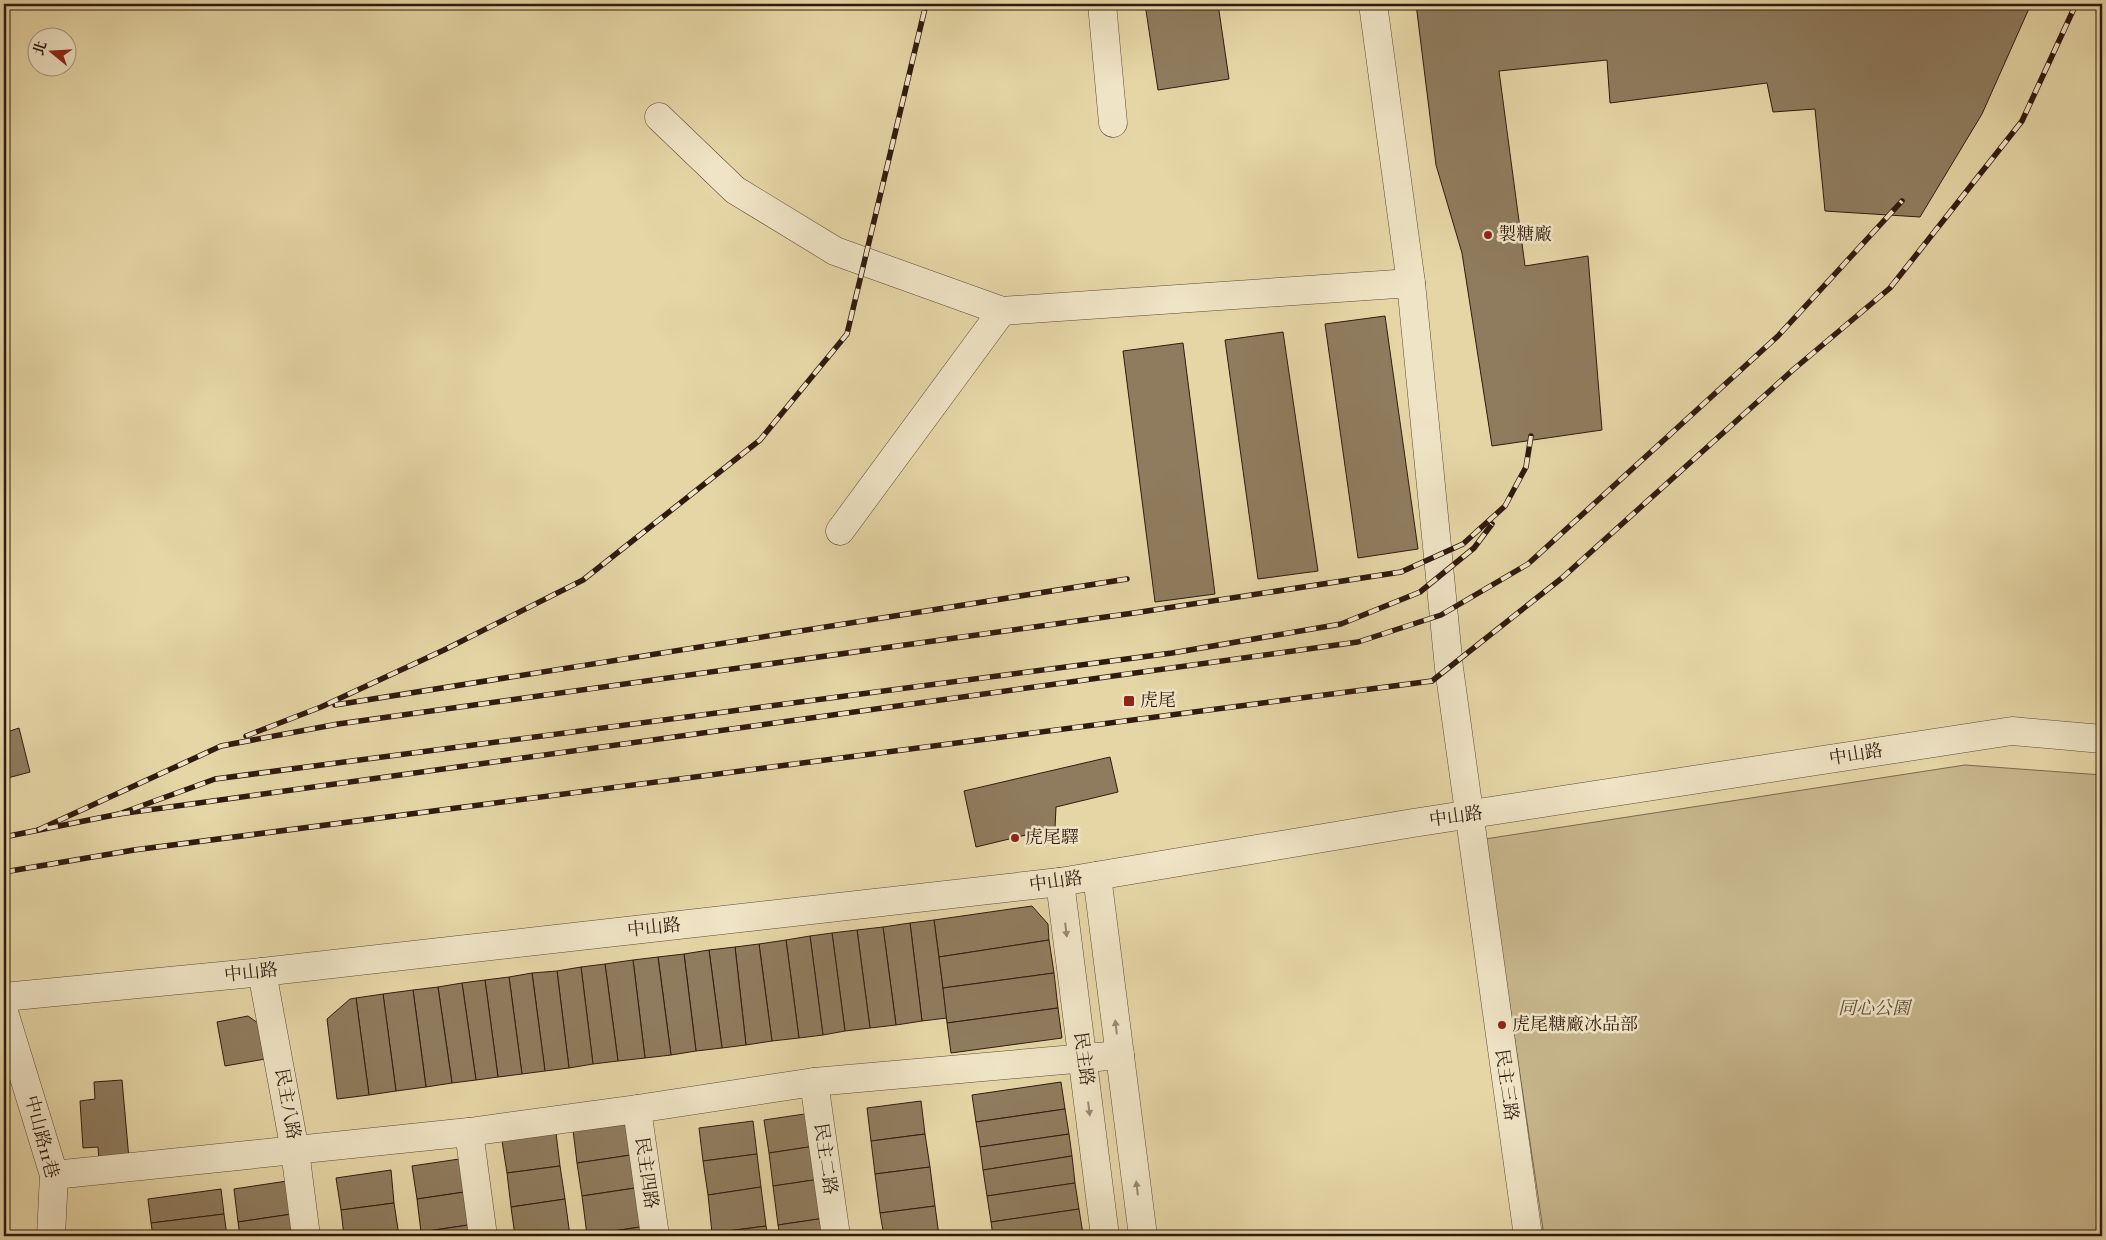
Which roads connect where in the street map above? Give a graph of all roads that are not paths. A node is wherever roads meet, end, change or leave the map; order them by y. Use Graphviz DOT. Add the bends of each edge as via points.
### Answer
graph roads {
  1 [pos="1102,4"];
  2 [pos="1373,4"];
  3 [pos="659,117"];
  4 [pos="1113,123"];
  5 [pos="1411,283"];
  6 [pos="1002,311"];
  7 [pos="840,531"];
  8 [pos="2102,739"];
  9 [pos="1469,815"];
  10 [pos="1097,876"];
  11 [pos="1060,882"];
  12 [pos="262,972"];
  13 [pos="4,997"];
  14 [pos="4,1012"];
  15 [pos="1120,1055"];
  16 [pos="1083,1059"];
  17 [pos="814,1082"];
  18 [pos="637,1109"];
  19 [pos="468,1132"];
  20 [pos="295,1151"];
  21 [pos="54,1175"];
  22 [pos="51,1236"];
  23 [pos="306,1236"];
  24 [pos="483,1236"];
  25 [pos="655,1236"];
  26 [pos="836,1236"];
  27 [pos="1105,1236"];
  28 [pos="1143,1236"];
  29 [pos="1528,1236"];
  1 -- 4 [label="street"];
  2 -- 5 [label="street, 民主三路"];
  3 -- 6 [label="street" via="735,190 835,251"];
  5 -- 6 [label="street"];
  5 -- 9 [label="street, 民主三路" via="1449,668"];
  6 -- 7 [label="street"];
  8 -- 9 [label="street, 中山路" via="2012,732"];
  9 -- 10 [label="street, 中山路"];
  9 -- 29 [label="street, 民主三路"];
  10 -- 11 [label="street, 中山路"];
  15 -- 10 [label="street, one-way"];
  11 -- 12 [label="street, 中山路"];
  11 -- 16 [label="street, 民主路, one-way"];
  12 -- 13 [label="street, 中山路"];
  12 -- 20 [label="street, 民主八路"];
  14 -- 21 [label="street, 中山路11巷"];
  15 -- 16 [label="street"];
  28 -- 15 [label="street, one-way"];
  16 -- 17 [label="street"];
  16 -- 27 [label="street, 民主路, one-way"];
  17 -- 18 [label="street"];
  17 -- 26 [label="street, 民主二路"];
  18 -- 19 [label="street"];
  18 -- 25 [label="street, 民主四路"];
  19 -- 20 [label="street"];
  19 -- 24 [label="street"];
  20 -- 21 [label="street"];
  20 -- 23 [label="street, 民主八路"];
  21 -- 22 [label="street, 中山路11巷"];
}
